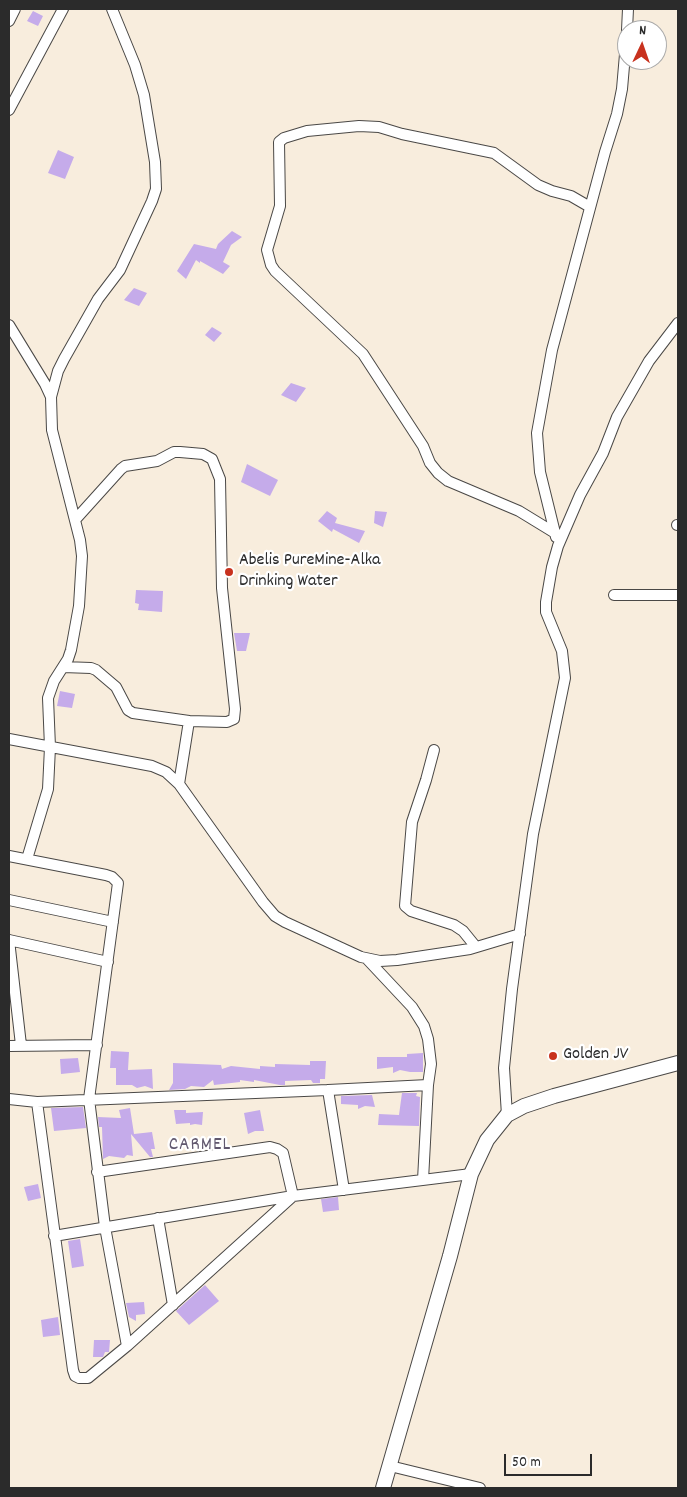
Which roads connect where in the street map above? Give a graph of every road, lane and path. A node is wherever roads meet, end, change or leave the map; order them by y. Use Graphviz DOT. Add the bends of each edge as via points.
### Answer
graph roads {
  1 [pos="15,9"];
  2 [pos="63,9"];
  3 [pos="112,9"];
  4 [pos="9,21"];
  5 [pos="622,70"];
  6 [pos="9,110"];
  7 [pos="590,207"];
  8 [pos="678,323"];
  9 [pos="9,325"];
  10 [pos="51,397"];
  11 [pos="75,520"];
  12 [pos="555,534"];
  13 [pos="558,546"];
  14 [pos="614,594"];
  15 [pos="678,595"];
  16 [pos="63,667"];
  17 [pos="189,721"];
  18 [pos="9,739"];
  19 [pos="50,746"];
  20 [pos="434,750"];
  21 [pos="179,784"];
  22 [pos="9,856"];
  23 [pos="27,859"];
  24 [pos="9,900"];
  25 [pos="114,922"];
  26 [pos="520,934"];
  27 [pos="9,940"];
  28 [pos="476,947"];
  29 [pos="367,959"];
  30 [pos="108,962"];
  31 [pos="13,1006"];
  32 [pos="21,1045"];
  33 [pos="97,1045"];
  34 [pos="9,1046"];
  35 [pos="678,1063"];
  36 [pos="428,1085"];
  37 [pos="328,1090"];
  38 [pos="9,1099"];
  39 [pos="89,1099"];
  40 [pos="37,1102"];
  41 [pos="507,1115"];
  42 [pos="98,1172"];
  43 [pos="471,1174"];
  44 [pos="422,1180"];
  45 [pos="344,1190"];
  46 [pos="293,1196"];
  47 [pos="158,1218"];
  48 [pos="105,1226"];
  49 [pos="54,1236"];
  50 [pos="173,1305"];
  51 [pos="127,1346"];
  52 [pos="390,1466"];
  53 [pos="384,1488"];
  54 [pos="480,1488"];
  1 -- 4 [label="street"];
  2 -- 6 [label="street"];
  3 -- 10 [label="street" via="144,95 156,189 120,270 98,299 64,359"];
  5 -- 7 [label="street" via="618,108"];
  7 -- 12 [label="street" via="552,350 537,433 540,472"];
  7 -- 12 [label="street" via="571,196 538,185 494,153 380,127 307,131 279,142 280,206 267,250 275,271 362,354 438,474 519,511"];
  8 -- 13 [label="street" via="649,361 617,417"];
  9 -- 10 [label="street"];
  10 -- 11 [label="street" via="52,430"];
  11 -- 16 [label="street" via="82,567 77,624 72,650"];
  11 -- 17 [label="street" via="125,466 157,461 174,452 203,454 212,458 220,479 222,588 235,714 234,719 227,722"];
  12 -- 13 [label="street"];
  13 -- 26 [label="street" via="546,612 562,651 565,678 534,834"];
  14 -- 15 [label="street"];
  16 -- 17 [label="street" via="96,670 116,687 128,710 133,713"];
  16 -- 19 [label="street" via="48,698"];
  17 -- 21 [label="street"];
  18 -- 19 [label="street"];
  19 -- 21 [label="street" via="152,766 166,772"];
  19 -- 23 [label="street" via="48,789"];
  20 -- 28 [label="street" via="412,822 405,906 411,912 454,925"];
  21 -- 29 [label="street" via="275,916"];
  22 -- 23 [label="street"];
  23 -- 25 [label="street" via="112,877 118,884"];
  24 -- 25 [label="street"];
  25 -- 30 [label="street"];
  26 -- 28 [label="street"];
  26 -- 41 [label="street" via="504,1053"];
  27 -- 30 [label="street"];
  27 -- 31 [label="street"];
  28 -- 29 [label="street" via="397,960"];
  29 -- 36 [label="street" via="412,1007 424,1026 431,1064"];
  30 -- 33 [label="street"];
  31 -- 32 [label="street"];
  32 -- 33 [label="street"];
  32 -- 34 [label="street"];
  33 -- 39 [label="street"];
  35 -- 41 [label="street" via="554,1096"];
  36 -- 37 [label="street"];
  36 -- 44 [label="street"];
  37 -- 39 [label="street"];
  37 -- 45 [label="street"];
  38 -- 40 [label="street"];
  39 -- 40 [label="street"];
  39 -- 42 [label="street"];
  40 -- 49 [label="street"];
  41 -- 43 [label="street" via="487,1140"];
  42 -- 46 [label="street" via="270,1147 283,1153"];
  42 -- 48 [label="street"];
  43 -- 44 [label="street"];
  43 -- 52 [label="street"];
  44 -- 45 [label="street"];
  45 -- 46 [label="street"];
  46 -- 47 [label="street"];
  46 -- 50 [label="street"];
  47 -- 48 [label="street"];
  47 -- 50 [label="street"];
  48 -- 49 [label="street"];
  48 -- 51 [label="street"];
  49 -- 51 [label="street" via="75,1376 88,1378"];
  50 -- 51 [label="street"];
  52 -- 53 [label="street"];
  52 -- 54 [label="street"];
}
